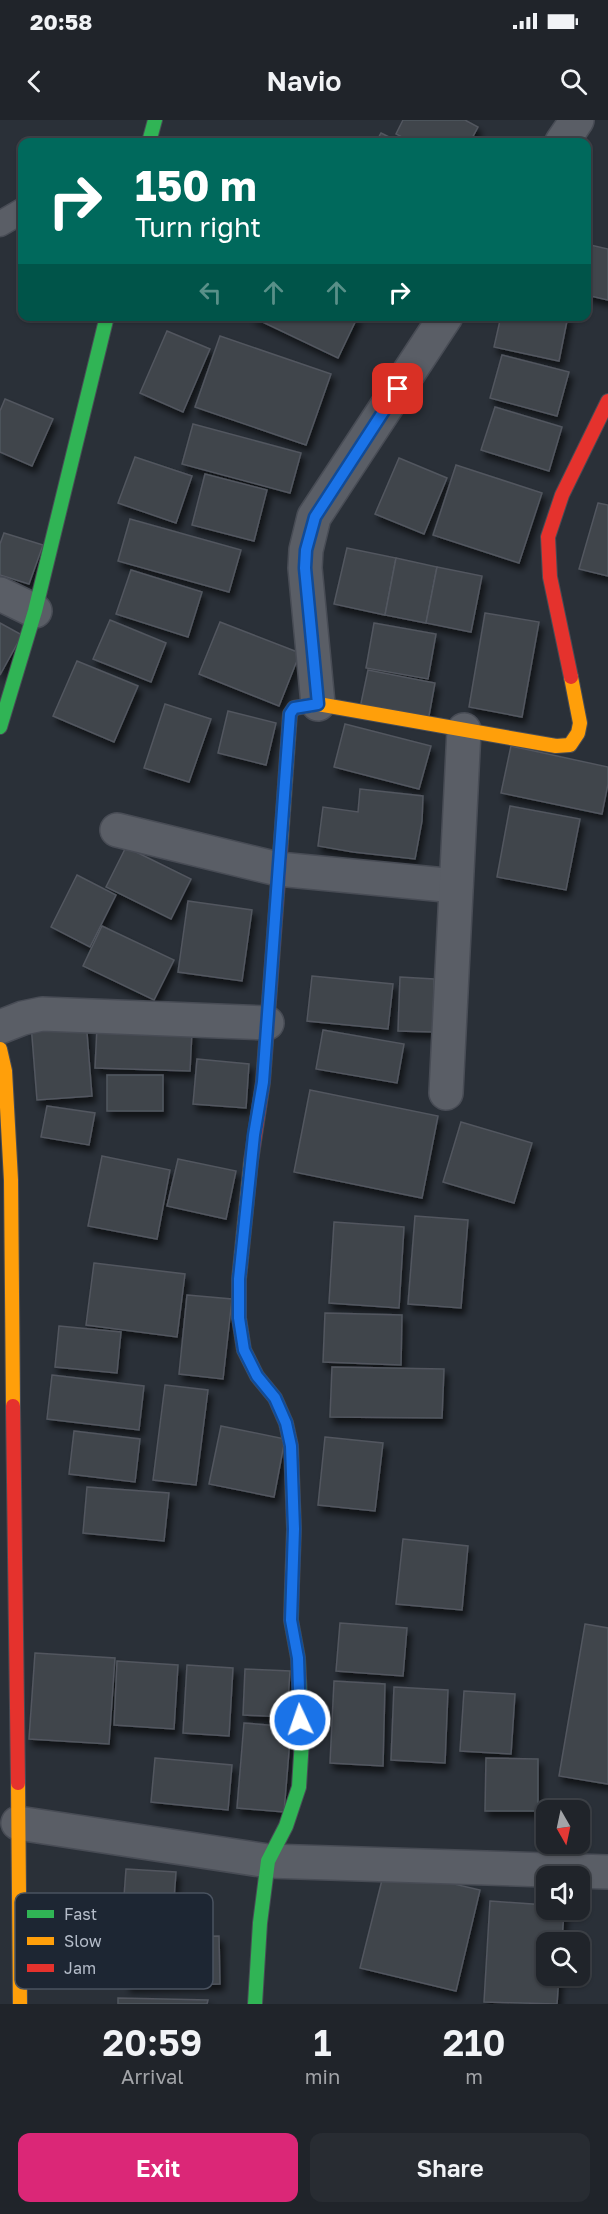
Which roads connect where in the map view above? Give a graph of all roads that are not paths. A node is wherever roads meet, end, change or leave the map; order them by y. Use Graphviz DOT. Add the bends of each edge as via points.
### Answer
graph roads {
  1 [pos="155,120"];
  2 [pos="577,120"];
  3 [pos="150,138"];
  4 [pos="565,138"];
  5 [pos="18,213"];
  6 [pos="0,224"];
  7 [pos="106,321"];
  8 [pos="443,321"];
  9 [pos="608,401"];
  10 [pos="0,594"];
  11 [pos="35,611"];
  12 [pos="318,704"];
  13 [pos="0,727"];
  14 [pos="464,730"];
  15 [pos="117,830"];
  16 [pos="278,869"];
  17 [pos="456,886"];
  18 [pos="267,1023"];
  19 [pos="0,1027"];
  20 [pos="0,1049"];
  21 [pos="446,1093"];
  22 [pos="18,1823"];
  23 [pos="268,1861"];
  24 [pos="608,1872"];
  25 [pos="19,1893"];
  26 [pos="20,1989"];
  27 [pos="20,2004"];
  28 [pos="255,2004"];
  1 -- 3 [label="street"];
  2 -- 4 [label="street"];
  5 -- 6 [label="lane"];
  7 -- 11 [label="street"];
  8 -- 12 [label="street" via="315,517 305,568"];
  9 -- 14 [label="street" via="562,495 548,537 550,577 578,706 578,734 570,745 563,746"];
  10 -- 11 [label="street"];
  11 -- 13 [label="street"];
  12 -- 14 [label="street"];
  12 -- 16 [label="street" via="294,708 290,714"];
  14 -- 17 [label="street"];
  15 -- 16 [label="street"];
  16 -- 17 [label="street"];
  16 -- 18 [label="street"];
  17 -- 21 [label="street"];
  18 -- 19 [label="street" via="42,1014"];
  18 -- 23 [label="street" via="239,1279 239,1318 244,1350 257,1376 275,1398 291,1446 291,1620 298,1658 302,1740 299,1787 286,1826"];
  20 -- 22 [label="street" via="5,1071 11,1180"];
  22 -- 23 [label="street"];
  22 -- 25 [label="street"];
  23 -- 24 [label="street"];
  23 -- 28 [label="street"];
  26 -- 27 [label="street"];
}
